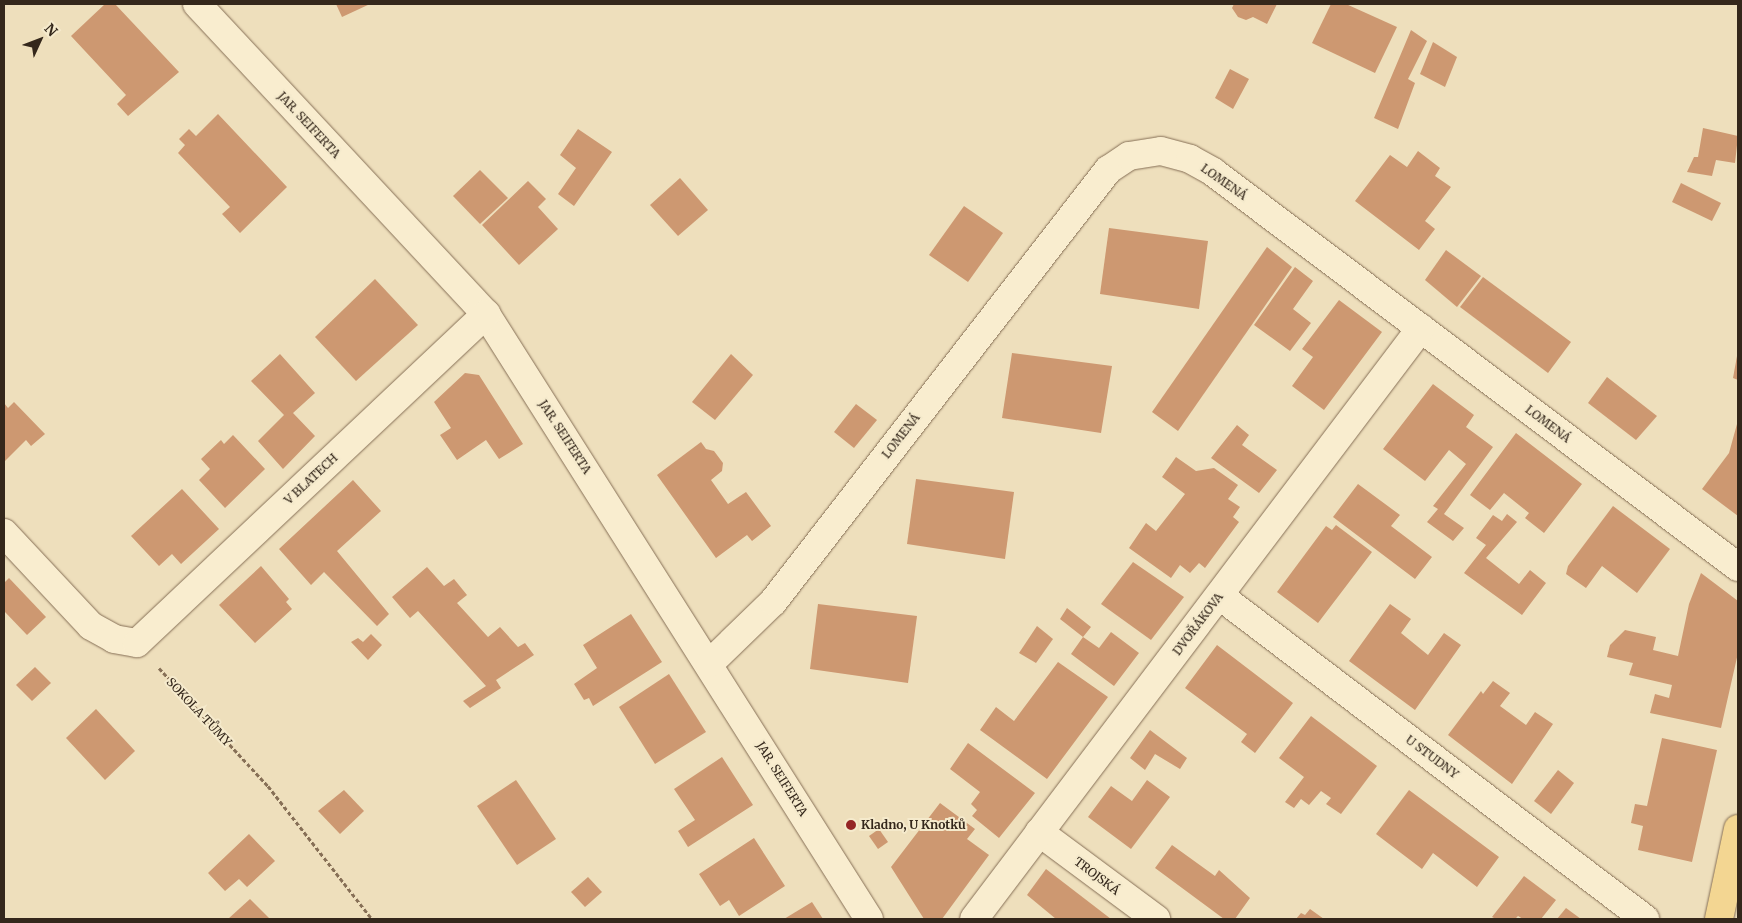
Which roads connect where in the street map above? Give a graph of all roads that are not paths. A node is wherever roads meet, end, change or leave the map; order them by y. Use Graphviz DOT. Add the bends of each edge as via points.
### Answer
graph roads {
  1 [pos="197,4"];
  2 [pos="486,314"];
  3 [pos="1421,328"];
  4 [pos="4,533"];
  5 [pos="1738,567"];
  6 [pos="1220,596"];
  7 [pos="710,663"];
  8 [pos="1039,832"];
  9 [pos="1737,836"];
  10 [pos="869,919"];
  11 [pos="974,919"];
  12 [pos="1156,919"];
  13 [pos="1645,919"];
  14 [pos="1719,919"];
  1 -- 2 [label="street, JAR. SEIFERTA"];
  2 -- 4 [label="street, V BLATECH" via="137,643 114,639 91,626"];
  2 -- 7 [label="street, JAR. SEIFERTA"];
  3 -- 5 [label="street, LOMENÁ"];
  3 -- 6 [label="street, DVOŘÁKOVA"];
  3 -- 7 [label="street, LOMENÁ" via="1213,172 1190,159 1160,151 1129,156 1108,170 1092,190 773,602"];
  6 -- 8 [label="street, DVOŘÁKOVA"];
  6 -- 13 [label="street, U STUDNY"];
  7 -- 10 [label="street, JAR. SEIFERTA"];
  8 -- 11 [label="street, DVOŘÁKOVA"];
  8 -- 12 [label="street, TROJSKÁ"];
  9 -- 14 [label="main road"];
}
